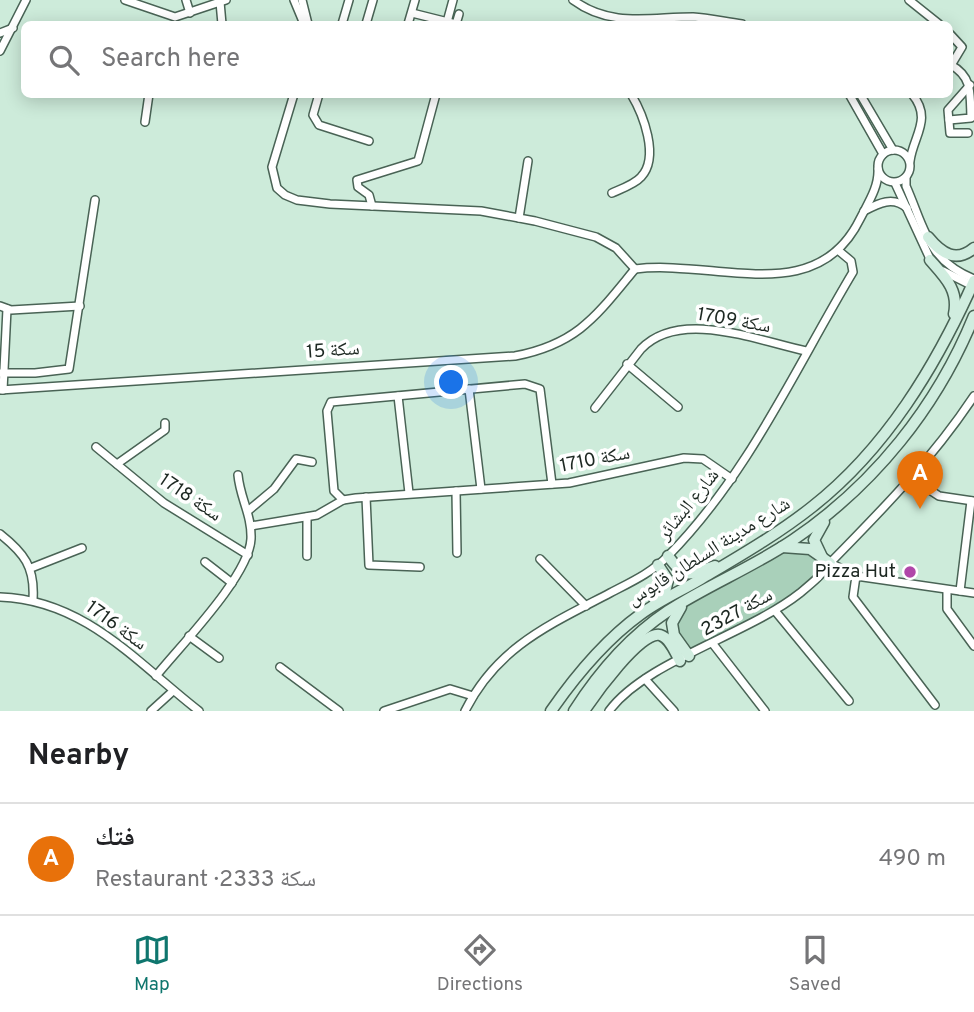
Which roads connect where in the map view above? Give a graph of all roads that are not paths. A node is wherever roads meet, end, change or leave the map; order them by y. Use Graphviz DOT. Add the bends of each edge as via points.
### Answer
graph roads {
  1 [pos="26,0"];
  2 [pos="125,0"];
  3 [pos="186,0"];
  4 [pos="294,0"];
  5 [pos="302,0"];
  6 [pos="349,0"];
  7 [pos="373,0"];
  8 [pos="415,0"];
  9 [pos="453,0"];
  10 [pos="573,0"];
  11 [pos="909,0"];
  12 [pos="223,1"];
  13 [pos="190,13"];
  14 [pos="412,13"];
  15 [pos="459,14"];
  16 [pos="222,21"];
  17 [pos="306,21"];
  18 [pos="307,21"];
  19 [pos="343,21"];
  20 [pos="367,21"];
  21 [pos="409,21"];
  22 [pos="442,21"];
  23 [pos="453,21"];
  24 [pos="455,21"];
  25 [pos="618,21"];
  26 [pos="636,21"];
  27 [pos="721,21"];
  28 [pos="935,21"];
  29 [pos="13,27"];
  30 [pos="0,33"];
  31 [pos="953,37"];
  32 [pos="0,51"];
  33 [pos="953,61"];
  34 [pos="953,68"];
  35 [pos="970,85"];
  36 [pos="148,98"];
  37 [pos="293,98"];
  38 [pos="318,98"];
  39 [pos="435,98"];
  40 [pos="633,98"];
  41 [pos="851,98"];
  42 [pos="862,98"];
  43 [pos="915,98"];
  44 [pos="921,98"];
  45 [pos="918,101"];
  46 [pos="949,120"];
  47 [pos="145,122"];
  48 [pos="968,133"];
  49 [pos="918,140"];
  50 [pos="369,141"];
  51 [pos="895,150"];
  52 [pos="883,154"];
  53 [pos="528,161"];
  54 [pos="910,161"];
  55 [pos="878,169"];
  56 [pos="906,178"];
  57 [pos="892,182"];
  58 [pos="875,188"];
  59 [pos="612,193"];
  60 [pos="96,200"];
  61 [pos="372,206"];
  62 [pos="907,209"];
  63 [pos="864,212"];
  64 [pos="519,218"];
  65 [pos="928,237"];
  66 [pos="974,248"];
  67 [pos="839,251"];
  68 [pos="930,260"];
  69 [pos="635,270"];
  70 [pos="973,283"];
  71 [pos="79,306"];
  72 [pos="4,308"];
  73 [pos="974,316"];
  74 [pos="949,332"];
  75 [pos="974,332"];
  76 [pos="962,344"];
  77 [pos="806,351"];
  78 [pos="628,363"];
  79 [pos="2,373"];
  80 [pos="469,389"];
  81 [pos="1,390"];
  82 [pos="398,396"];
  83 [pos="974,396"];
  84 [pos="678,407"];
  85 [pos="595,408"];
  86 [pos="165,423"];
  87 [pos="96,447"];
  88 [pos="312,462"];
  89 [pos="117,464"];
  90 [pos="238,475"];
  91 [pos="732,479"];
  92 [pos="913,479"];
  93 [pos="552,484"];
  94 [pos="481,489"];
  95 [pos="456,491"];
  96 [pos="409,493"];
  97 [pos="849,496"];
  98 [pos="366,497"];
  99 [pos="343,500"];
  100 [pos="972,501"];
  101 [pos="249,510"];
  102 [pos="307,517"];
  103 [pos="251,526"];
  104 [pos="0,534"];
  105 [pos="782,547"];
  106 [pos="82,548"];
  107 [pos="457,553"];
  108 [pos="248,555"];
  109 [pos="307,556"];
  110 [pos="668,556"];
  111 [pos="540,559"];
  112 [pos="731,561"];
  113 [pos="827,561"];
  114 [pos="205,562"];
  115 [pos="658,565"];
  116 [pos="420,567"];
  117 [pos="31,568"];
  118 [pos="856,576"];
  119 [pos="232,583"];
  120 [pos="947,590"];
  121 [pos="960,592"];
  122 [pos="974,593"];
  123 [pos="695,595"];
  124 [pos="0,597"];
  125 [pos="33,599"];
  126 [pos="586,606"];
  127 [pos="643,612"];
  128 [pos="776,612"];
  129 [pos="189,636"];
  130 [pos="713,644"];
  131 [pos="974,646"];
  132 [pos="622,649"];
  133 [pos="219,659"];
  134 [pos="684,659"];
  135 [pos="280,667"];
  136 [pos="156,676"];
  137 [pos="645,679"];
  138 [pos="173,691"];
  139 [pos="473,696"];
  140 [pos="849,701"];
  141 [pos="934,705"];
  142 [pos="151,711"];
  143 [pos="199,711"];
  144 [pos="339,711"];
  145 [pos="384,711"];
  146 [pos="465,711"];
  147 [pos="551,711"];
  148 [pos="567,711"];
  149 [pos="574,711"];
  150 [pos="584,711"];
  151 [pos="609,711"];
  152 [pos="674,711"];
  153 [pos="765,711"];
  1 -- 29 [label="street"];
  2 -- 13 [label="street" via="175,17"];
  3 -- 13 [label="street"];
  4 -- 17 [label="street"];
  5 -- 18 [label="street"];
  6 -- 19 [label="street"];
  7 -- 20 [label="street"];
  8 -- 14 [label="street"];
  9 -- 23 [label="street"];
  10 -- 25 [label="street"];
  11 -- 28 [label="street"];
  12 -- 13 [label="street"];
  12 -- 16 [label="street"];
  14 -- 21 [label="street"];
  14 -- 22 [label="street"];
  15 -- 24 [label="street"];
  26 -- 27 [label="street" via="695,17"];
  29 -- 30 [label="street"];
  29 -- 32 [label="street"];
  31 -- 33 [label="street" via="962,47"];
  34 -- 35 [label="street"];
  35 -- 46 [label="street" via="948,108"];
  35 -- 46 [label="street" via="971,118"];
  36 -- 47 [label="street"];
  37 -- 61 [label="street" via="272,167 277,188 298,200"];
  38 -- 50 [label="street" via="313,115 319,125"];
  39 -- 61 [label="street" via="418,161 357,180"];
  40 -- 59 [label="street" via="646,130 650,156 642,177"];
  41 -- 52 [label="street"];
  42 -- 51 [label="street"];
  43 -- 45 [label="street"];
  44 -- 45 [label="street"];
  45 -- 49 [label="street" via="923,121"];
  46 -- 48 [label="street" via="950,133"];
  49 -- 51 [label="street"];
  49 -- 54 [label="street"];
  51 -- 52 [label="street"];
  51 -- 54 [label="street"];
  52 -- 55 [label="street"];
  53 -- 64 [label="street"];
  54 -- 56 [label="street"];
  55 -- 57 [label="street"];
  55 -- 58 [label="street"];
  56 -- 57 [label="street"];
  56 -- 65 [label="street"];
  57 -- 58 [label="street"];
  57 -- 62 [label="street"];
  58 -- 63 [label="street"];
  60 -- 71 [label="street"];
  61 -- 64 [label="street" via="481,211"];
  62 -- 63 [label="street" via="901,203 885,201"];
  62 -- 68 [label="street"];
  63 -- 67 [label="street"];
  64 -- 69 [label="street" via="596,237 616,248"];
  65 -- 66 [label="main road" via="952,256"];
  65 -- 70 [label="street" via="937,258"];
  67 -- 69 [label="street" via="822,264 785,274 667,266"];
  67 -- 77 [label="street, شارع البشائر" via="851,261 853,272"];
  68 -- 70 [label="street" via="946,274"];
  68 -- 74 [label="main road" via="947,279 957,302"];
  69 -- 81 [label="street, سكة 15" via="594,319 561,343 538,352"];
  70 -- 74 [label="main road, شارع مدينة السلطان قابوس"];
  71 -- 72 [label="street"];
  71 -- 79 [label="street" via="69,369"];
  72 -- 79 [label="street"];
  73 -- 76 [label="main road, شارع مدينة السلطان قابوس"];
  74 -- 112 [label="main road, شارع مدينة السلطان قابوس" via="894,422 849,474 813,507"];
  75 -- 76 [label="main road"];
  76 -- 97 [label="main road, شارع مدينة السلطان قابوس" via="909,431"];
  77 -- 78 [label="street, سكة 1709" via="684,328 649,340"];
  77 -- 91 [label="street, شارع البشائر"];
  78 -- 84 [label="street"];
  78 -- 85 [label="street, سكة 1709"];
  79 -- 81 [label="street"];
  80 -- 82 [label="street"];
  80 -- 93 [label="street" via="525,384 540,389"];
  80 -- 94 [label="street"];
  82 -- 96 [label="street"];
  82 -- 99 [label="street" via="331,402 327,411 334,491"];
  83 -- 92 [label="street, سكة 2327"];
  86 -- 89 [label="street" via="165,430"];
  87 -- 89 [label="street, سكة 1718"];
  88 -- 101 [label="street" via="296,459 274,489"];
  89 -- 108 [label="street, سكة 1718" via="164,503"];
  90 -- 101 [label="street, سكة 1718"];
  91 -- 93 [label="street, سكة 1710" via="695,457"];
  91 -- 110 [label="street, شارع البشائر"];
  92 -- 100 [label="street" via="939,496"];
  92 -- 113 [label="street, سكة 2327"];
  93 -- 94 [label="street, سكة 1710"];
  94 -- 95 [label="street, سكة 1710"];
  95 -- 96 [label="street, سكة 1710"];
  95 -- 107 [label="street"];
  96 -- 98 [label="street, سكة 1710"];
  97 -- 105 [label="main road, شارع مدينة السلطان قابوس"];
  97 -- 113 [label="main road" via="815,532 815,546"];
  98 -- 99 [label="street, سكة 1710"];
  98 -- 116 [label="street" via="369,565"];
  99 -- 102 [label="street, سكة 1710" via="324,513"];
  100 -- 121 [label="street"];
  101 -- 103 [label="street, سكة 1718"];
  102 -- 103 [label="street, سكة 1710"];
  102 -- 109 [label="street"];
  103 -- 108 [label="street, سكة 1718"];
  104 -- 117 [label="street"];
  105 -- 113 [label="main road" via="810,549"];
  105 -- 123 [label="main road, شارع مدينة السلطان قابوس"];
  106 -- 117 [label="street"];
  108 -- 119 [label="street, سكة 1718"];
  110 -- 112 [label="main road" via="686,575"];
  110 -- 115 [label="street, شارع البشائر"];
  111 -- 126 [label="street"];
  112 -- 127 [label="main road, شارع مدينة السلطان قابوس"];
  113 -- 118 [label="street"];
  113 -- 128 [label="street, سكة 2327" via="824,574"];
  114 -- 119 [label="street"];
  115 -- 126 [label="street, شارع البشائر"];
  115 -- 127 [label="main road" via="668,580 666,588"];
  117 -- 125 [label="street"];
  118 -- 120 [label="street"];
  118 -- 141 [label="street" via="853,597"];
  119 -- 129 [label="street, سكة 1718"];
  120 -- 121 [label="street"];
  120 -- 131 [label="street" via="947,609"];
  121 -- 122 [label="street"];
  123 -- 132 [label="main road, شارع مدينة السلطان قابوس" via="658,618"];
  123 -- 134 [label="main road" via="674,614 672,623"];
  124 -- 125 [label="street, سكة 1716"];
  125 -- 136 [label="street, سكة 1716" via="89,623"];
  126 -- 139 [label="street, شارع البشائر" via="508,653 491,668"];
  127 -- 147 [label="main road, شارع مدينة السلطان قابوس" via="575,677"];
  128 -- 130 [label="street, سكة 2327"];
  128 -- 140 [label="street"];
  129 -- 133 [label="street"];
  129 -- 136 [label="street, سكة 1718"];
  130 -- 134 [label="street, سكة 2327"];
  130 -- 153 [label="street"];
  132 -- 148 [label="main road" via="599,668"];
  132 -- 149 [label="main road, شارع مدينة السلطان قابوس"];
  134 -- 137 [label="street, سكة 2327"];
  134 -- 150 [label="main road" via="664,637 649,637 621,662"];
  135 -- 144 [label="street"];
  136 -- 138 [label="street, سكة 1716"];
  137 -- 151 [label="street, سكة 2327"];
  137 -- 152 [label="street"];
  138 -- 142 [label="street"];
  138 -- 143 [label="street, سكة 1716"];
  139 -- 145 [label="street" via="450,689"];
  139 -- 146 [label="street, شارع البشائر"];
}
